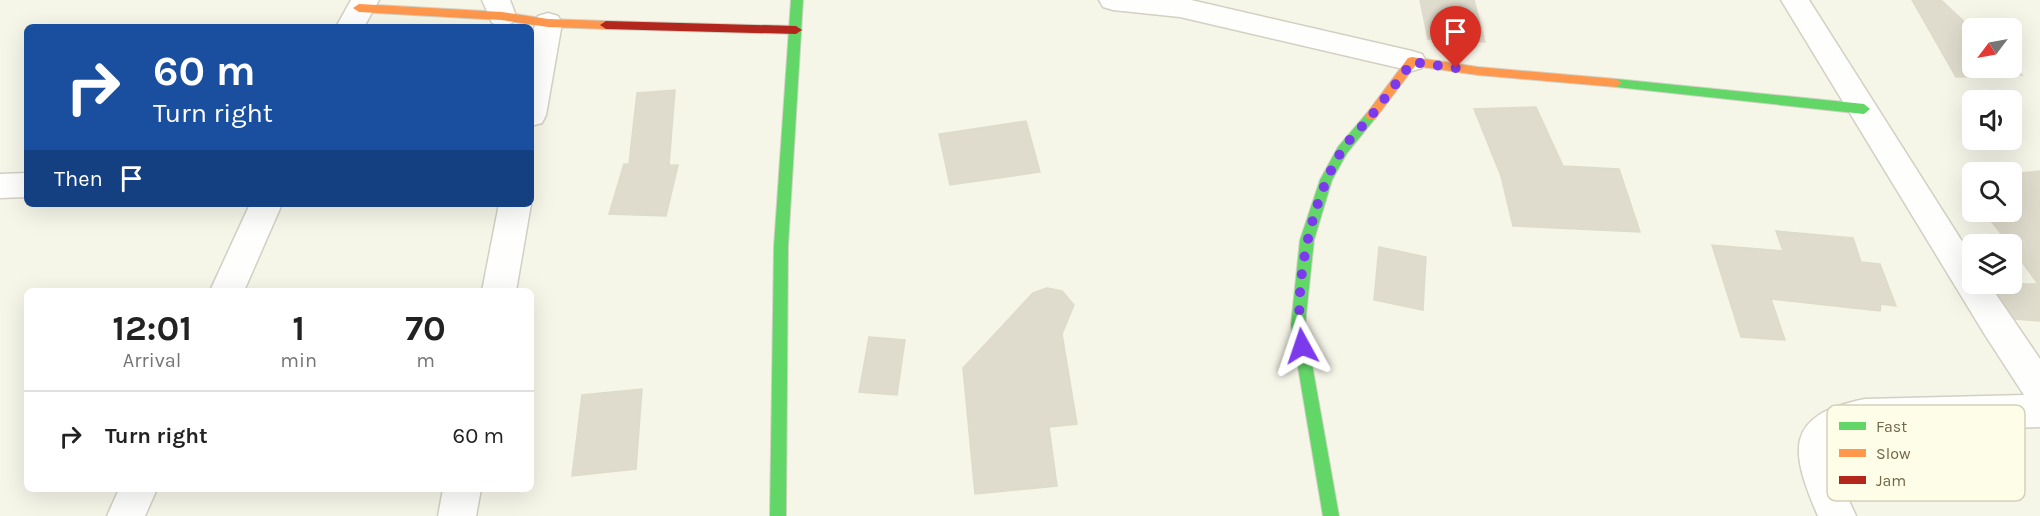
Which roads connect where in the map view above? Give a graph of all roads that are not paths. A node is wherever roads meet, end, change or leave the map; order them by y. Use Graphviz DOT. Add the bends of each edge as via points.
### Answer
graph roads {
  1 [pos="797,0"];
  2 [pos="1113,0"];
  3 [pos="1795,0"];
  4 [pos="499,8"];
  5 [pos="358,12"];
  6 [pos="548,23"];
  7 [pos="796,30"];
  8 [pos="1412,62"];
  9 [pos="534,99"];
  10 [pos="1864,109"];
  11 [pos="24,185"];
  12 [pos="0,186"];
  13 [pos="265,207"];
  14 [pos="514,207"];
  15 [pos="228,288"];
  16 [pos="500,288"];
  17 [pos="2040,389"];
  18 [pos="2025,411"];
  19 [pos="2040,411"];
  20 [pos="1827,430"];
  21 [pos="137,492"];
  22 [pos="461,492"];
  23 [pos="1827,492"];
  24 [pos="1831,501"];
  25 [pos="126,516"];
  26 [pos="457,516"];
  27 [pos="778,516"];
  28 [pos="1331,516"];
  29 [pos="1837,516"];
  1 -- 7 [label="street"];
  2 -- 8 [label="street" via="1180,7"];
  3 -- 10 [label="street"];
  4 -- 5 [label="street" via="442,14"];
  4 -- 6 [label="street"];
  6 -- 7 [label="street"];
  6 -- 9 [label="street"];
  7 -- 27 [label="street" via="781,246"];
  8 -- 10 [label="street"];
  8 -- 28 [label="street" via="1342,150 1326,180 1307,240 1298,325"];
  10 -- 17 [label="street"];
  11 -- 12 [label="street"];
  13 -- 15 [label="street"];
  14 -- 16 [label="street"];
  18 -- 19 [label="street"];
  20 -- 23 [label="street" via="1822,434 1816,454"];
  21 -- 25 [label="street"];
  22 -- 26 [label="street"];
  24 -- 29 [label="street"];
}
